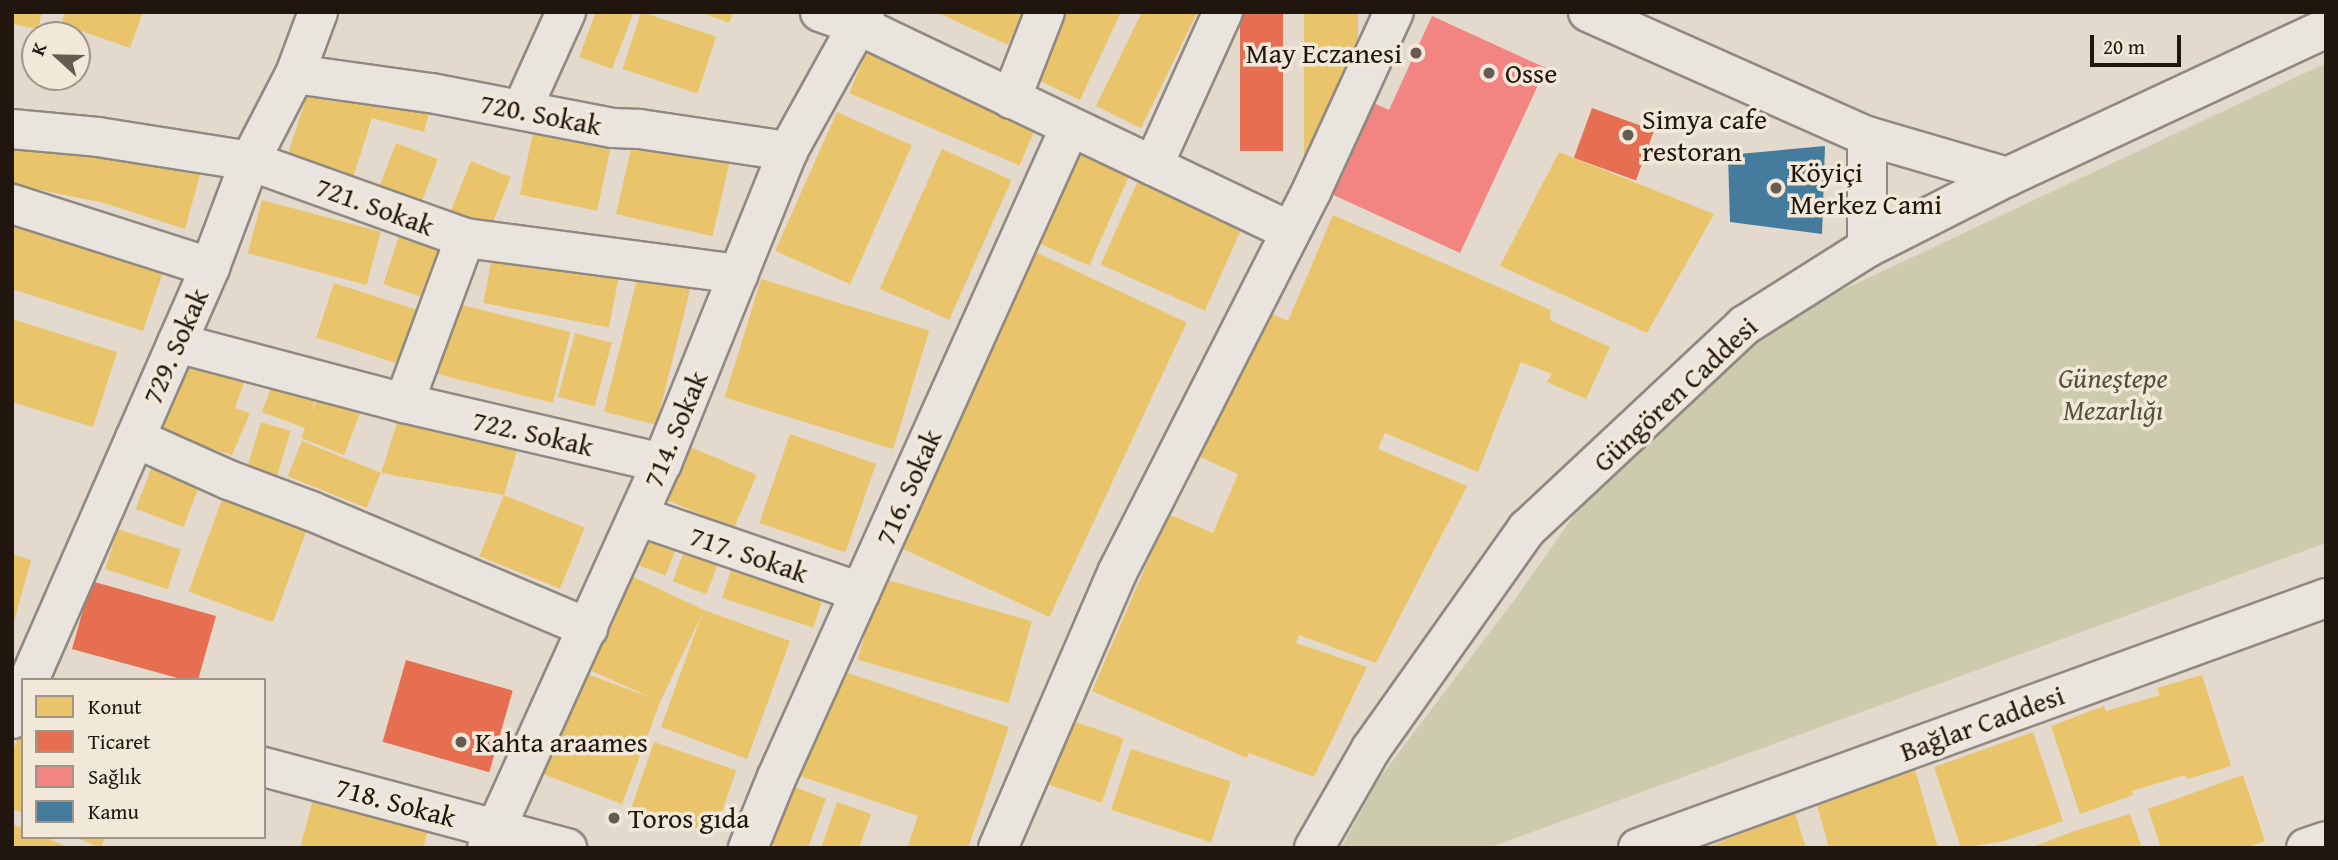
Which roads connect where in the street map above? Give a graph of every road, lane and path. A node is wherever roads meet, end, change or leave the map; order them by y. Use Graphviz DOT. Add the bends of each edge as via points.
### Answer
graph roads {
  1 [pos="318,12"];
  2 [pos="566,12"];
  3 [pos="820,12"];
  4 [pos="1045,12"];
  5 [pos="1223,12"];
  6 [pos="1394,12"];
  7 [pos="1588,12"];
  8 [pos="863,19"];
  9 [pos="2326,28"];
  10 [pos="295,74"];
  11 [pos="1011,99"];
  12 [pos="523,109"];
  13 [pos="1070,127"];
  14 [pos="12,129"];
  15 [pos="1867,136"];
  16 [pos="788,151"];
  17 [pos="250,161"];
  18 [pos="1153,166"];
  19 [pos="2007,177"];
  20 [pos="12,204"];
  21 [pos="1290,231"];
  22 [pos="465,238"];
  23 [pos="1867,248"];
  24 [pos="210,267"];
  25 [pos="739,274"];
  26 [pos="177,343"];
  27 [pos="404,403"];
  28 [pos="135,438"];
  29 [pos="662,463"];
  30 [pos="638,516"];
  31 [pos="860,592"];
  32 [pos="2326,598"];
  33 [pos="588,628"];
  34 [pos="30,678"];
  35 [pos="266,768"];
  36 [pos="492,838"];
  37 [pos="2326,841"];
  38 [pos="567,848"];
  39 [pos="748,848"];
  40 [pos="998,848"];
  41 [pos="1314,848"];
  42 [pos="1638,848"];
  43 [pos="2306,848"];
  1 -- 10 [label="street, 729. Sokak"];
  2 -- 12 [label="street"];
  3 -- 8 [label="street"];
  4 -- 11 [label="street"];
  5 -- 18 [label="street"];
  6 -- 21 [label="street"];
  7 -- 15 [label="street"];
  8 -- 11 [label="street"];
  8 -- 16 [label="street, 714. Sokak"];
  9 -- 19 [label="street, Güngören Caddesi"];
  10 -- 12 [label="street, 720. Sokak"];
  10 -- 17 [label="street, 729. Sokak"];
  11 -- 13 [label="street"];
  12 -- 16 [label="street, 720. Sokak" via="613,128"];
  13 -- 18 [label="street"];
  13 -- 31 [label="street, 716. Sokak"];
  14 -- 17 [label="street, 721. Sokak" via="98,137"];
  15 -- 19 [label="street"];
  15 -- 23 [label="street"];
  16 -- 25 [label="street, 714. Sokak"];
  17 -- 22 [label="street, 721. Sokak"];
  17 -- 24 [label="street, 729. Sokak"];
  18 -- 21 [label="street"];
  19 -- 23 [label="street, Güngören Caddesi"];
  20 -- 24 [label="street"];
  21 -- 40 [label="street" via="1118,571"];
  22 -- 25 [label="street, 721. Sokak"];
  22 -- 27 [label="street"];
  23 -- 41 [label="street, Güngören Caddesi" via="1745,325 1527,529 1371,749"];
  24 -- 26 [label="street, 729. Sokak"];
  25 -- 29 [label="street, 714. Sokak"];
  26 -- 27 [label="street, 722. Sokak"];
  26 -- 28 [label="street, 729. Sokak"];
  27 -- 29 [label="street, 722. Sokak"];
  28 -- 33 [label="street"];
  28 -- 34 [label="street, 729. Sokak"];
  29 -- 30 [label="street, 714. Sokak"];
  30 -- 31 [label="street, 717. Sokak"];
  30 -- 33 [label="street, 714. Sokak"];
  31 -- 39 [label="street, 716. Sokak"];
  32 -- 42 [label="street, Bağlar Caddesi"];
  33 -- 36 [label="street, 714. Sokak"];
  35 -- 36 [label="street, 718. Sokak"];
  36 -- 38 [label="street, 718. Sokak"];
  37 -- 43 [label="street"];
}
